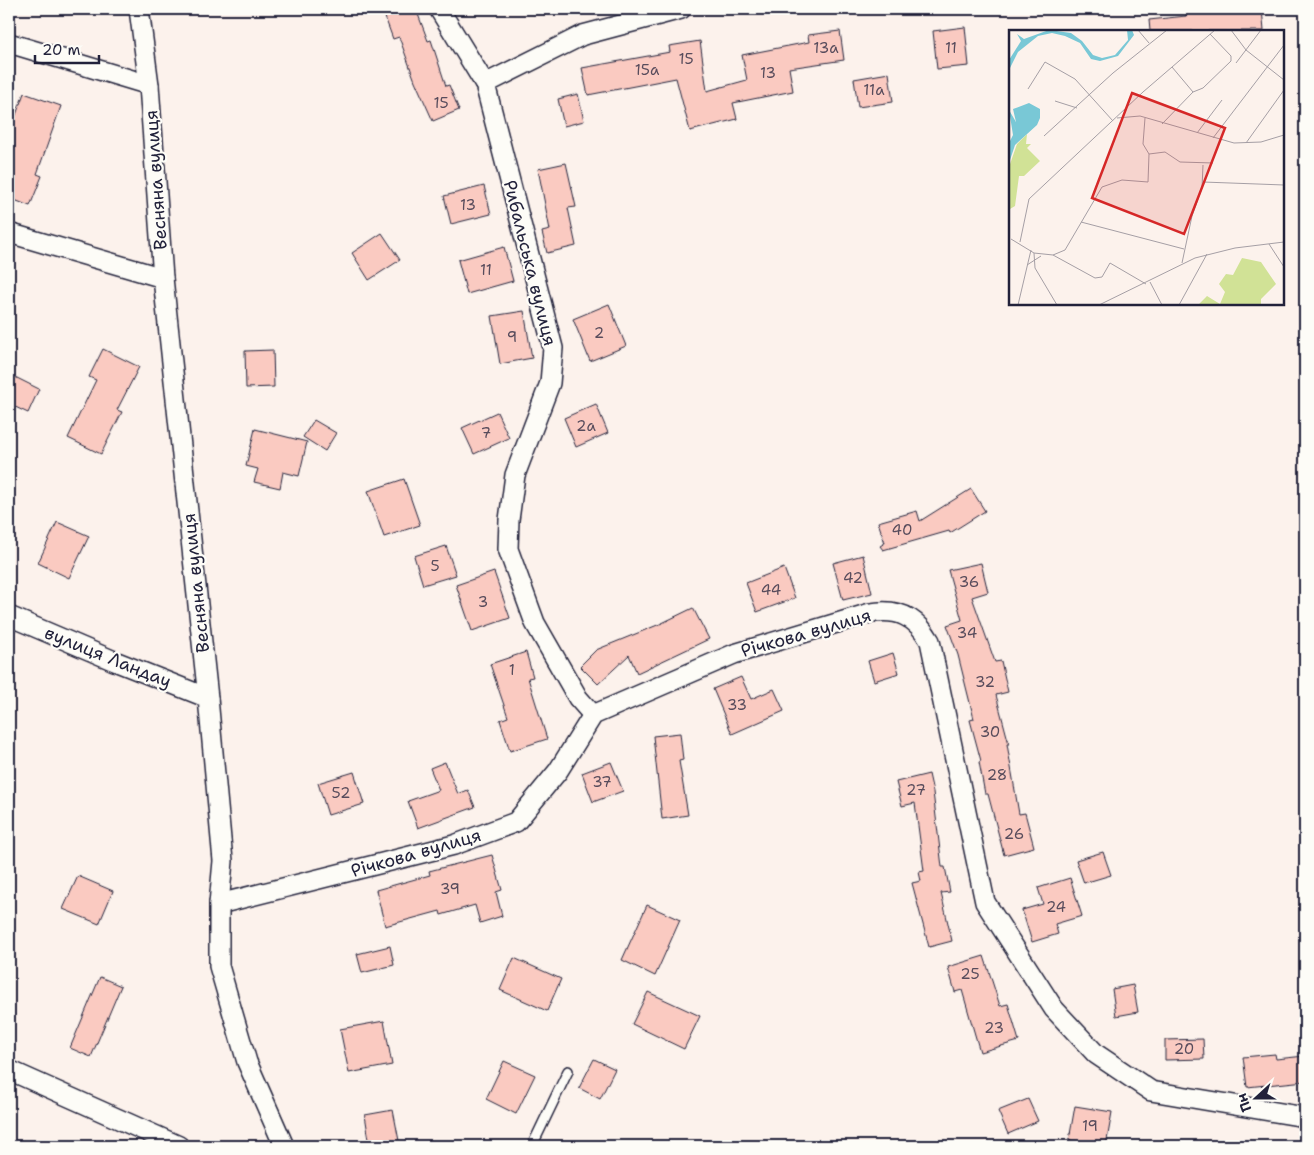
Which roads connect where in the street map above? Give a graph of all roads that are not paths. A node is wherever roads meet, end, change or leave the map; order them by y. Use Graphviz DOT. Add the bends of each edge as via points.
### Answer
graph roads {
  1 [pos="139,9"];
  2 [pos="439,9"];
  3 [pos="676,9"];
  4 [pos="9,42"];
  5 [pos="149,84"];
  6 [pos="485,84"];
  7 [pos="9,233"];
  8 [pos="163,278"];
  9 [pos="9,616"];
  10 [pos="208,698"];
  11 [pos="593,716"];
  12 [pos="219,904"];
  13 [pos="9,1070"];
  14 [pos="568,1071"];
  15 [pos="1305,1117"];
  16 [pos="178,1146"];
  17 [pos="284,1146"];
  18 [pos="532,1146"];
  1 -- 5 [label="street, Весняна вулиця"];
  2 -- 6 [label="street, Рибальська вулиця"];
  3 -- 6 [label="street" via="583,35"];
  4 -- 5 [label="street"];
  5 -- 8 [label="street, Весняна вулиця"];
  6 -- 11 [label="street, Рибальська вулиця" via="553,348 550,383 516,475 508,549 535,623 578,698"];
  7 -- 8 [label="street"];
  8 -- 10 [label="street, Весняна вулиця"];
  9 -- 10 [label="street, вулиця Ландау"];
  10 -- 12 [label="street, Весняна вулиця" via="223,861"];
  11 -- 12 [label="street, Річкова вулиця" via="558,771 516,822 454,845"];
  11 -- 15 [label="street, Річкова вулиця" via="734,654 870,613 899,612 912,618 930,641 986,902 1054,1009 1096,1054 1151,1091"];
  12 -- 17 [label="street, Весняна вулиця" via="219,966 247,1062"];
  13 -- 16 [label="street"];
  14 -- 18 [label="lane"];
}
